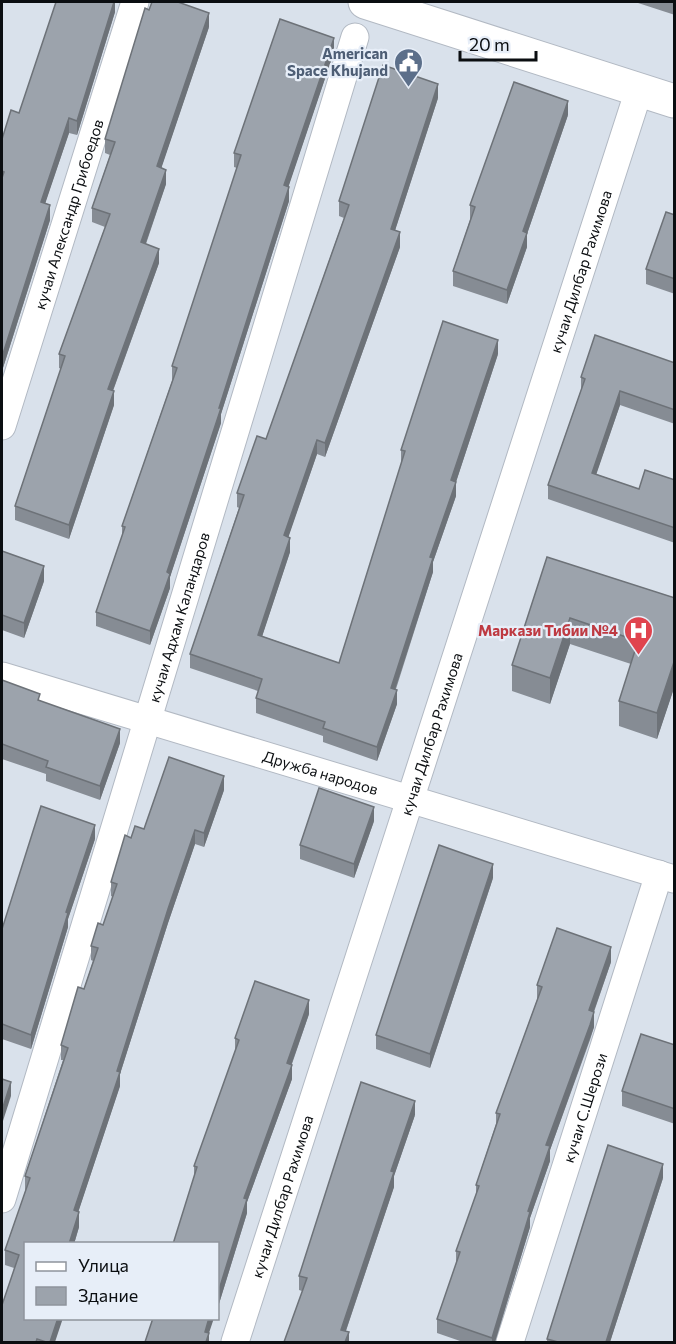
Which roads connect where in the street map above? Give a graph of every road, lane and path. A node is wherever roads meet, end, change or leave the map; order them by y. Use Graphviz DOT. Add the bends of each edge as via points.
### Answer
graph roads {
  1 [pos="135,2"];
  2 [pos="365,2"];
  3 [pos="355,37"];
  4 [pos="639,90"];
  5 [pos="675,101"];
  6 [pos="2,426"];
  7 [pos="2,676"];
  8 [pos="147,720"];
  9 [pos="411,799"];
  10 [pos="667,876"];
  11 [pos="2,1199"];
  12 [pos="235,1342"];
  13 [pos="510,1342"];
  1 -- 6 [label="street, кучаи Александр Грибоедов"];
  2 -- 4 [label="main road"];
  3 -- 8 [label="street, кучаи Адхам Каландаров"];
  4 -- 5 [label="main road"];
  4 -- 9 [label="street, кучаи Дилбар Рахимова"];
  7 -- 8 [label="street, Дружба народов"];
  8 -- 9 [label="street, Дружба народов"];
  8 -- 11 [label="street, кучаи Адхам Каландаров"];
  9 -- 10 [label="street, Дружба народов"];
  9 -- 12 [label="street, кучаи Дилбар Рахимова"];
  10 -- 13 [label="street, кучаи С.Шерози"];
}
